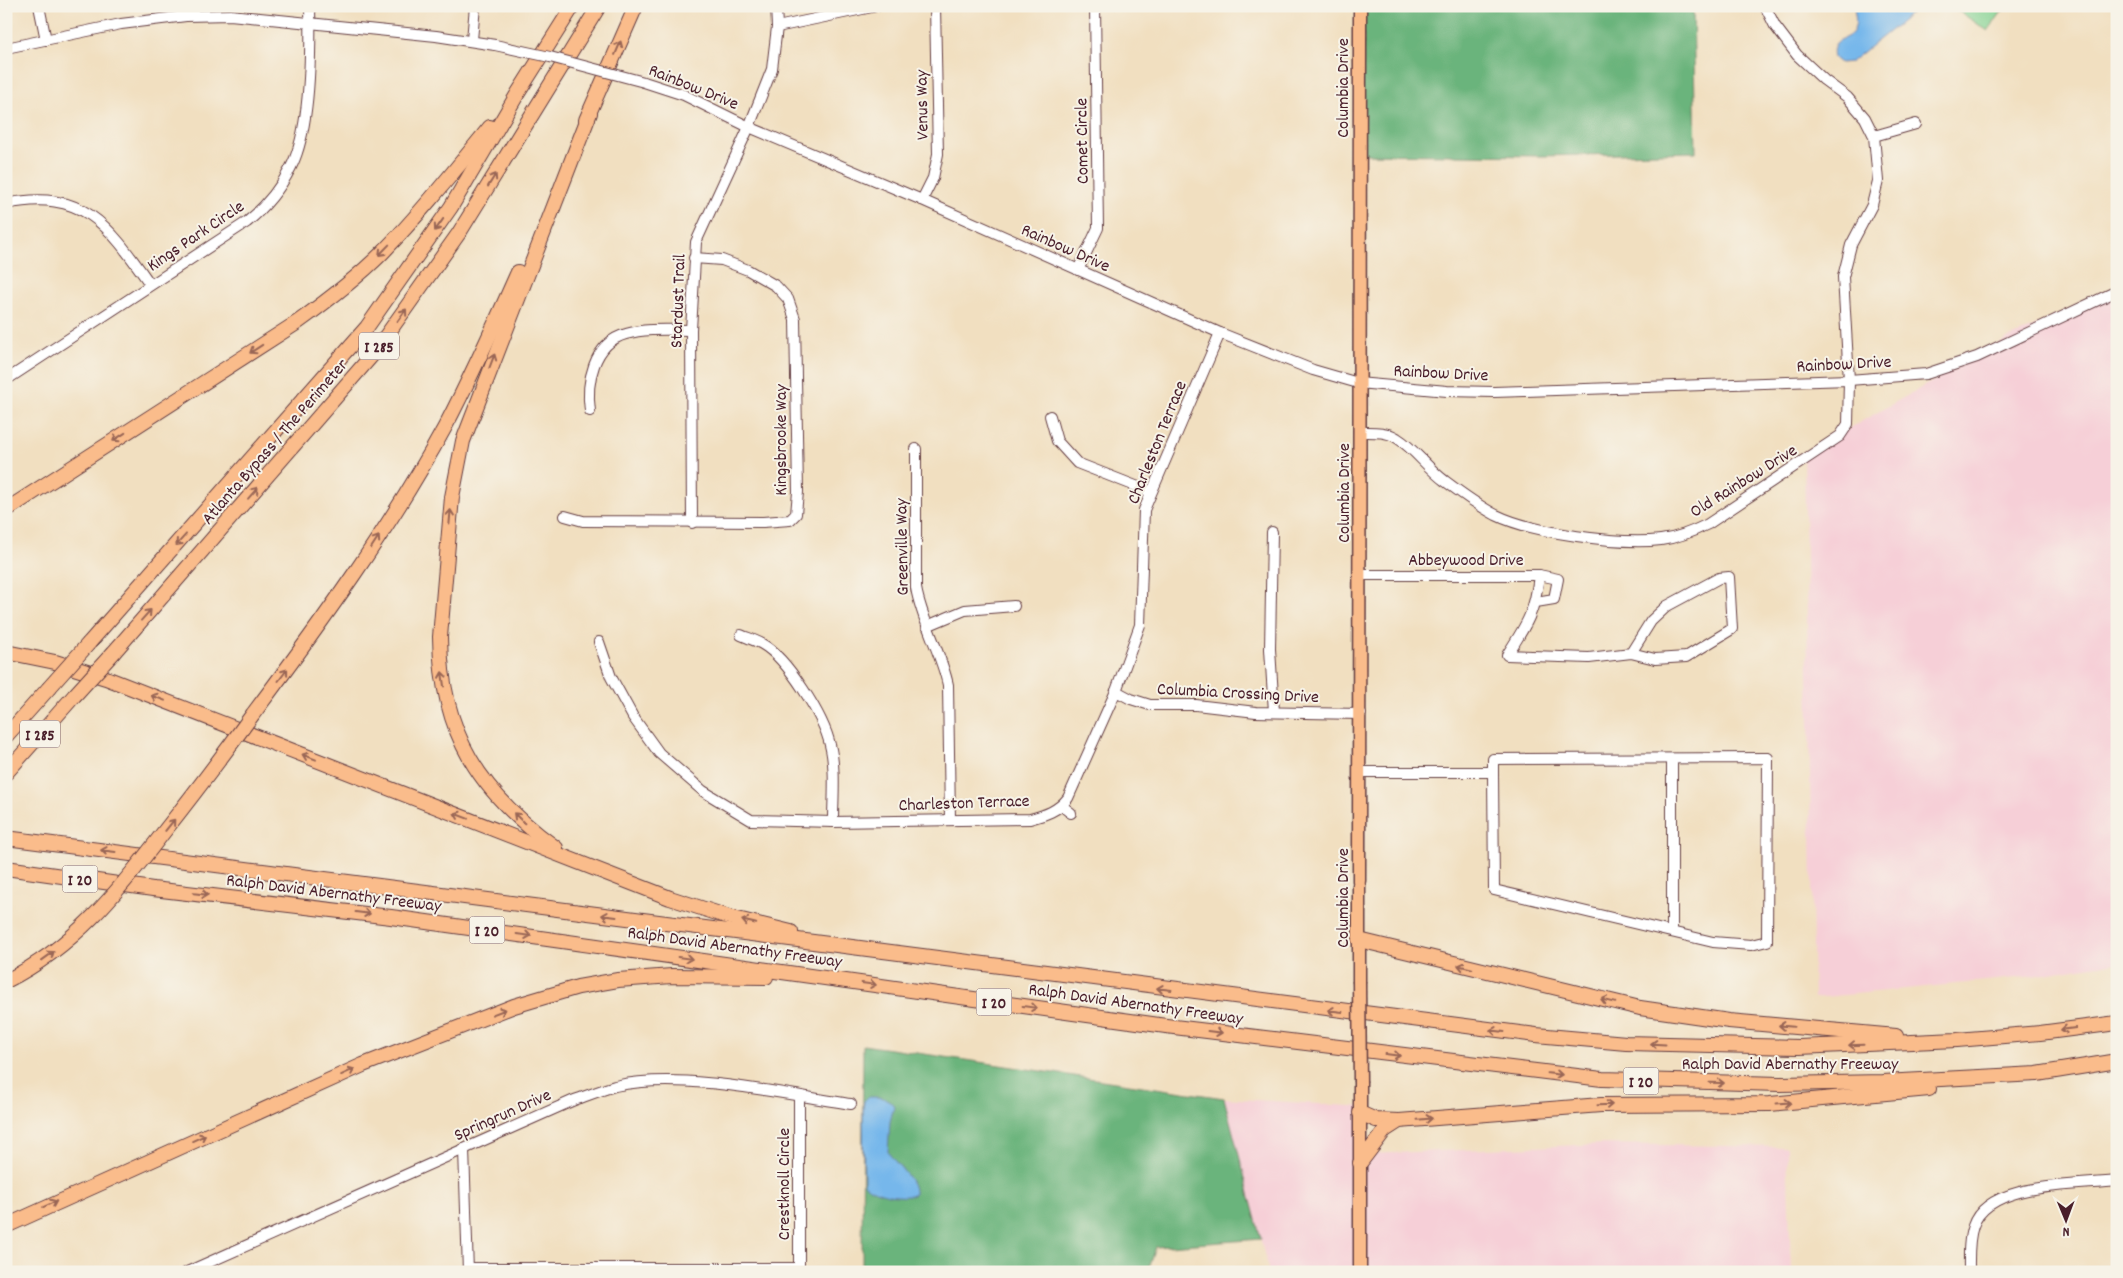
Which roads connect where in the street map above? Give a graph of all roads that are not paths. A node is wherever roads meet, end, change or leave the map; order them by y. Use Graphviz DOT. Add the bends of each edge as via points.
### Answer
graph roads {
  1 [pos="39,6"];
  2 [pos="310,6"];
  3 [pos="475,6"];
  4 [pos="573,6"];
  5 [pos="599,6"];
  6 [pos="636,6"];
  7 [pos="776,6"];
  8 [pos="876,6"];
  9 [pos="935,6"];
  10 [pos="1095,6"];
  11 [pos="1360,6"];
  12 [pos="1765,6"];
  13 [pos="310,23"];
  14 [pos="777,27"];
  15 [pos="46,40"];
  16 [pos="472,40"];
  17 [pos="6,48"];
  18 [pos="518,93"];
  19 [pos="590,113"];
  20 [pos="1916,124"];
  21 [pos="749,126"];
  22 [pos="1874,136"];
  23 [pos="922,200"];
  24 [pos="6,204"];
  25 [pos="694,258"];
  26 [pos="1078,270"];
  27 [pos="150,284"];
  28 [pos="2117,291"];
  29 [pos="691,330"];
  30 [pos="1220,333"];
  31 [pos="6,380"];
  32 [pos="1850,380"];
  33 [pos="1358,383"];
  34 [pos="590,411"];
  35 [pos="1050,416"];
  36 [pos="1360,432"];
  37 [pos="916,449"];
  38 [pos="1151,492"];
  39 [pos="6,510"];
  40 [pos="565,516"];
  41 [pos="692,523"];
  42 [pos="1272,532"];
  43 [pos="1361,575"];
  44 [pos="1539,575"];
  45 [pos="1536,602"];
  46 [pos="1014,606"];
  47 [pos="927,626"];
  48 [pos="741,635"];
  49 [pos="599,642"];
  50 [pos="6,652"];
  51 [pos="1631,653"];
  52 [pos="48,689"];
  53 [pos="1116,691"];
  54 [pos="1274,712"];
  55 [pos="1360,714"];
  56 [pos="6,730"];
  57 [pos="6,736"];
  58 [pos="1672,759"];
  59 [pos="1360,772"];
  60 [pos="1493,772"];
  61 [pos="6,773"];
  62 [pos="1062,806"];
  63 [pos="1071,812"];
  64 [pos="950,820"];
  65 [pos="833,822"];
  66 [pos="6,838"];
  67 [pos="588,866"];
  68 [pos="6,868"];
  69 [pos="1672,932"];
  70 [pos="1359,940"];
  71 [pos="1004,968"];
  72 [pos="821,978"];
  73 [pos="6,981"];
  74 [pos="2117,1023"];
  75 [pos="1957,1040"];
  76 [pos="2117,1062"];
  77 [pos="2037,1074"];
  78 [pos="799,1096"];
  79 [pos="851,1104"];
  80 [pos="1360,1112"];
  81 [pos="1399,1121"];
  82 [pos="464,1150"];
  83 [pos="1360,1163"];
  84 [pos="2117,1181"];
  85 [pos="6,1226"];
  86 [pos="210,1267"];
  87 [pos="468,1270"];
  88 [pos="799,1270"];
  89 [pos="187,1272"];
  90 [pos="1360,1272"];
  91 [pos="1969,1272"];
  1 -- 15 [label="street"];
  2 -- 13 [label="street, Kings Park Circle"];
  3 -- 16 [label="street"];
  4 -- 18 [label="highway, Atlanta Bypass / The Perimeter / I 285"];
  61 -- 5 [label="highway, Atlanta Bypass / The Perimeter / I 285, one-way, bridge" via="374,353 459,232"];
  19 -- 6 [label="highway, one-way"];
  7 -- 14 [label="street, Stardust Trail"];
  8 -- 14 [label="street"];
  9 -- 23 [label="street, Venus Way" via="938,154 933,178"];
  10 -- 26 [label="street, Comet Circle" via="1098,228"];
  11 -- 33 [label="main road, Columbia Drive"];
  12 -- 22 [label="street" via="1775,26 1797,54 1847,97 1865,118"];
  13 -- 15 [label="street, Rainbow Drive" via="230,15 186,16 121,24"];
  13 -- 16 [label="street, Rainbow Drive"];
  13 -- 27 [label="street, Kings Park Circle" via="309,72 301,141 291,168 274,193 247,222"];
  14 -- 21 [label="street, Stardust Trail" via="772,69"];
  15 -- 17 [label="street, Rainbow Drive"];
  16 -- 21 [label="street, Rainbow Drive, bridge" via="644,82 684,95"];
  18 -- 39 [label="highway, one-way" via="421,212 380,256 332,296 298,322"];
  18 -- 52 [label="highway, Atlanta Bypass / The Perimeter / I 285, one-way, bridge" via="451,208 367,327"];
  67 -- 19 [label="highway, one-way" via="529,828 480,776 461,742 446,701 440,637 452,497 463,441"];
  73 -- 19 [label="highway, one-way, bridge" via="64,944 110,901 351,580 444,427 518,274"];
  20 -- 22 [label="street"];
  21 -- 23 [label="street, Rainbow Drive"];
  21 -- 25 [label="street, Stardust Trail" via="696,242"];
  22 -- 32 [label="street, Old Rainbow Drive" via="1878,181 1872,205 1851,245 1842,277"];
  23 -- 26 [label="street, Rainbow Drive"];
  24 -- 27 [label="street" via="45,200 71,204 94,215 127,251"];
  25 -- 29 [label="street, Stardust Trail"];
  25 -- 41 [label="street, Kingsbrooke Way" via="722,260 748,270 776,286 788,299 795,319 798,492 796,514 790,520"];
  26 -- 30 [label="street, Rainbow Drive"];
  27 -- 31 [label="street, Kings Park Circle"];
  28 -- 32 [label="street, Rainbow Drive" via="1950,367 1926,374"];
  29 -- 34 [label="street" via="624,334 608,344 597,357 589,380"];
  29 -- 41 [label="street, Stardust Trail"];
  30 -- 33 [label="street, Rainbow Drive" via="1312,370"];
  30 -- 38 [label="street, Charleston Terrace"];
  32 -- 33 [label="street, Rainbow Drive" via="1494,392 1447,392"];
  32 -- 36 [label="street, Old Rainbow Drive" via="1848,424 1840,436 1708,524 1684,535 1660,540 1596,538 1518,523 1497,515 1444,480 1397,437"];
  33 -- 36 [label="main road, Columbia Drive"];
  35 -- 38 [label="street" via="1057,441 1077,463"];
  36 -- 43 [label="main road, Columbia Drive"];
  37 -- 47 [label="street, Greenville Way" via="916,588"];
  38 -- 53 [label="street, Charleston Terrace" via="1144,510 1140,625"];
  40 -- 41 [label="street, Kingsbrooke Way" via="582,521"];
  42 -- 54 [label="street" via="1270,649"];
  43 -- 44 [label="street, Abbeywood Drive"];
  43 -- 55 [label="main road, Columbia Drive"];
  44 -- 45 [label="street, Abbeywood Drive"];
  44 -- 45 [label="street" via="1558,579 1554,599"];
  45 -- 51 [label="street, Abbeywood Drive" via="1530,620 1507,654 1589,658"];
  46 -- 47 [label="street" via="964,610"];
  47 -- 64 [label="street, Greenville Way" via="948,685"];
  48 -- 65 [label="street" via="763,645 795,677 826,731 831,746"];
  49 -- 65 [label="street, Charleston Terrace" via="611,677 632,718 659,753 703,791 751,820"];
  67 -- 50 [label="highway, one-way" via="106,678 55,662"];
  51 -- 51 [label="street, Abbeywood Drive" via="1655,659 1686,657 1732,630 1729,578 1719,578 1667,606 1650,621"];
  52 -- 56 [label="highway"];
  52 -- 57 [label="highway, Atlanta Bypass / The Perimeter / I 285"];
  53 -- 54 [label="street, Columbia Crossing Drive" via="1150,705 1196,705"];
  53 -- 62 [label="street, Charleston Terrace"];
  54 -- 55 [label="street, Columbia Crossing Drive"];
  55 -- 59 [label="main road, Columbia Drive"];
  58 -- 60 [label="street" via="1493,759"];
  58 -- 69 [label="street"];
  58 -- 69 [label="street" via="1768,758 1768,935 1762,944 1751,945 1713,942"];
  59 -- 60 [label="street"];
  59 -- 70 [label="main road, Columbia Drive"];
  60 -- 69 [label="street" via="1494,890"];
  62 -- 63 [label="street"];
  62 -- 64 [label="street, Charleston Terrace" via="1030,819"];
  64 -- 65 [label="street, Charleston Terrace"];
  71 -- 66 [label="highway, Ralph David Abernathy Freeway / I 20, one-way"];
  71 -- 67 [label="highway, one-way" via="789,932 670,898"];
  68 -- 72 [label="highway, Ralph David Abernathy Freeway / I 20, one-way" via="391,917"];
  75 -- 70 [label="highway, one-way" via="1729,1021 1640,1008"];
  70 -- 80 [label="main road, Columbia Drive, bridge"];
  75 -- 71 [label="highway, Ralph David Abernathy Freeway / I 20, one-way" via="1799,1047 1626,1043 1396,1019"];
  72 -- 77 [label="highway, Ralph David Abernathy Freeway / I 20, one-way" via="1166,1026 1602,1079 1780,1084"];
  85 -- 72 [label="highway, one-way" via="363,1065 514,1006 578,987 618,980 672,976"];
  74 -- 75 [label="highway, Ralph David Abernathy Freeway / I 20, one-way"];
  76 -- 77 [label="highway, Ralph David Abernathy Freeway / I 20"];
  81 -- 77 [label="highway, one-way" via="1601,1105 1820,1101"];
  78 -- 79 [label="street, Springrun Drive"];
  78 -- 82 [label="street, Springrun Drive" via="701,1082 616,1086 572,1101"];
  78 -- 88 [label="street, Crestknoll Circle"];
  80 -- 81 [label="highway" via="1376,1120"];
  80 -- 83 [label="main road"];
  81 -- 83 [label="highway" via="1385,1130"];
  82 -- 86 [label="street, Springrun Drive"];
  82 -- 87 [label="street"];
  83 -- 90 [label="main road"];
  84 -- 91 [label="street" via="2038,1189 1996,1199 1973,1224"];
  86 -- 89 [label="street, Springrun Drive"];
  87 -- 88 [label="street"];
}
